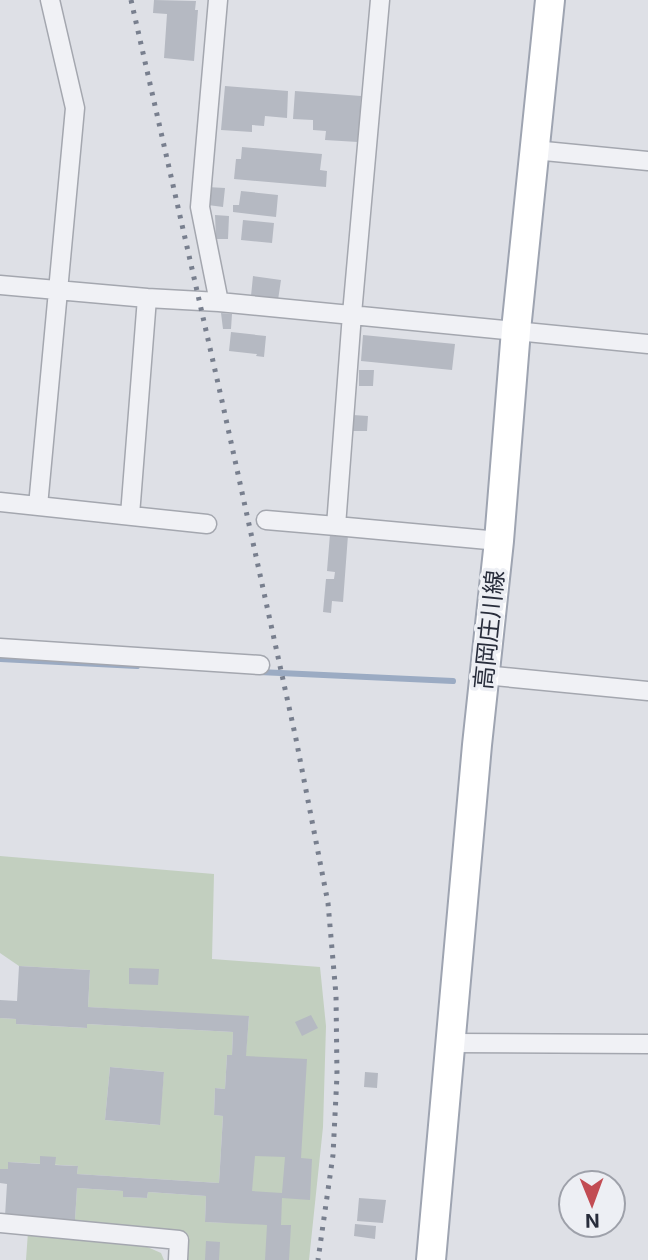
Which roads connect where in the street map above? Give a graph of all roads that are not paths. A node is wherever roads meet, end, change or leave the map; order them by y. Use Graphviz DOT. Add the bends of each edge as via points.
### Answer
graph roads {
  1 [pos="50,0"];
  2 [pos="218,0"];
  3 [pos="380,0"];
  4 [pos="550,0"];
  5 [pos="534,150"];
  6 [pos="648,161"];
  7 [pos="0,285"];
  8 [pos="58,291"];
  9 [pos="147,298"];
  10 [pos="219,302"];
  11 [pos="352,314"];
  12 [pos="516,330"];
  13 [pos="648,344"];
  14 [pos="0,502"];
  15 [pos="38,506"];
  16 [pos="130,515"];
  17 [pos="266,520"];
  18 [pos="207,524"];
  19 [pos="336,526"];
  20 [pos="499,541"];
  21 [pos="0,648"];
  22 [pos="260,665"];
  23 [pos="484,675"];
  24 [pos="648,691"];
  25 [pos="450,1043"];
  26 [pos="648,1044"];
  27 [pos="0,1223"];
  28 [pos="178,1260"];
  29 [pos="431,1260"];
  1 -- 8 [label="street" via="75,108"];
  2 -- 10 [label="street" via="200,207"];
  3 -- 11 [label="street"];
  4 -- 5 [label="main road, 高岡庄川線"];
  5 -- 6 [label="street"];
  5 -- 12 [label="main road, 高岡庄川線"];
  7 -- 8 [label="street"];
  8 -- 9 [label="street"];
  8 -- 15 [label="street"];
  9 -- 10 [label="street"];
  9 -- 16 [label="street"];
  10 -- 11 [label="street"];
  11 -- 12 [label="street"];
  11 -- 19 [label="street"];
  12 -- 13 [label="street"];
  12 -- 20 [label="main road, 高岡庄川線"];
  14 -- 15 [label="street"];
  15 -- 16 [label="street"];
  16 -- 18 [label="street"];
  17 -- 19 [label="street"];
  19 -- 20 [label="street"];
  20 -- 23 [label="main road, 高岡庄川線"];
  21 -- 22 [label="street"];
  23 -- 24 [label="street"];
  23 -- 25 [label="main road, 高岡庄川線"];
  25 -- 26 [label="street"];
  25 -- 29 [label="main road, 高岡庄川線"];
  27 -- 28 [label="street" via="179,1240"];
}
